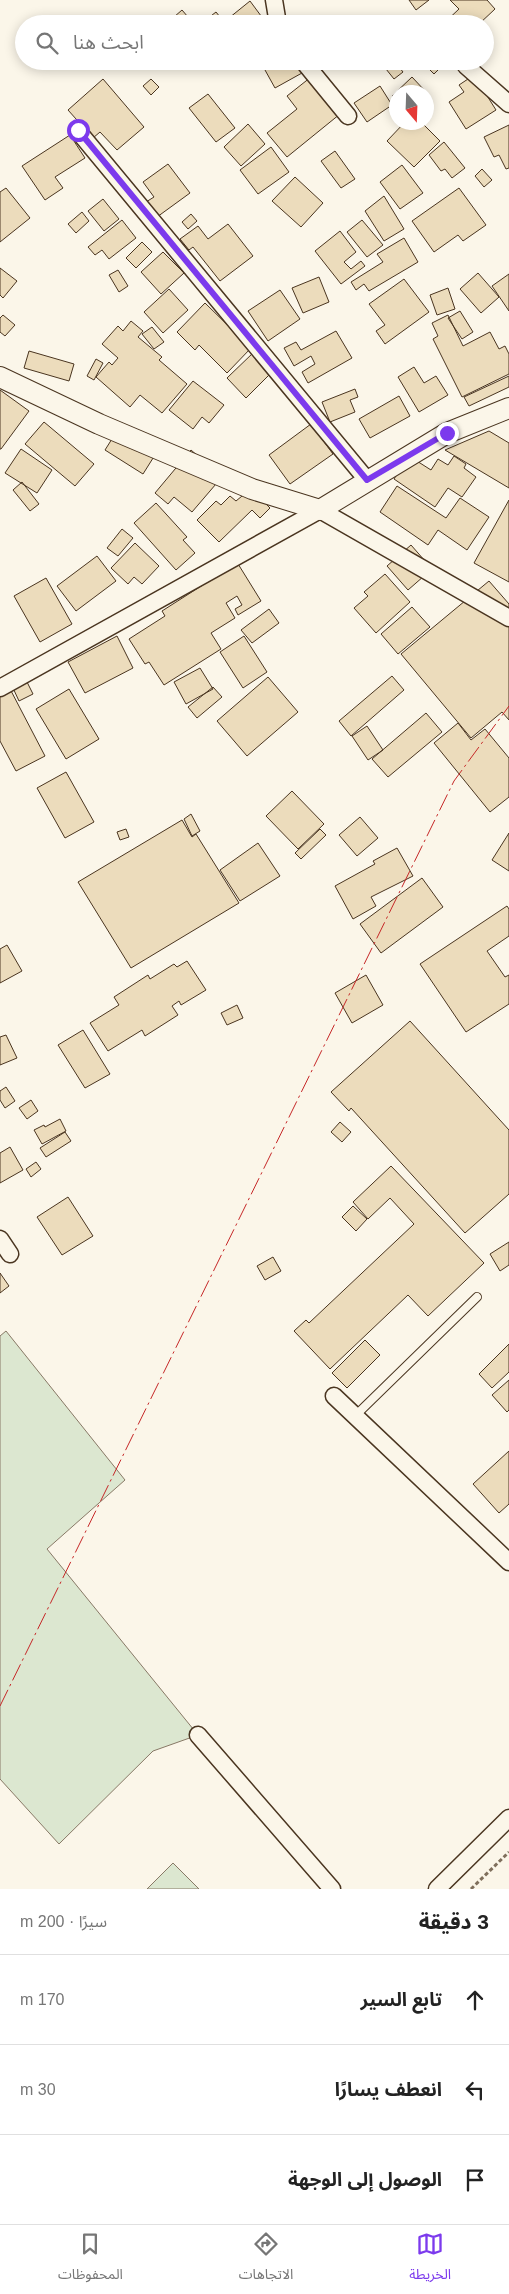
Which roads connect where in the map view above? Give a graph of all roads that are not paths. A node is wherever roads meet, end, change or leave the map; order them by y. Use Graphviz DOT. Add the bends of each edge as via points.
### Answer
graph roads {
  1 [pos="274,0"];
  2 [pos="276,15"];
  3 [pos="310,70"];
  4 [pos="471,70"];
  5 [pos="509,104"];
  6 [pos="348,116"];
  7 [pos="78,130"];
  8 [pos="0,377"];
  9 [pos="509,408"];
  10 [pos="367,480"];
  11 [pos="320,510"];
  12 [pos="509,618"];
  13 [pos="0,688"];
  14 [pos="0,1239"];
  15 [pos="10,1254"];
  16 [pos="477,1297"];
  17 [pos="334,1396"];
  18 [pos="355,1416"];
  19 [pos="509,1562"];
  20 [pos="198,1735"];
  21 [pos="509,1818"];
  22 [pos="332,1889"];
  23 [pos="437,1889"];
  1 -- 2 [label="street"];
  3 -- 6 [label="street"];
  4 -- 5 [label="street"];
  7 -- 10 [label="street"];
  8 -- 11 [label="street" via="243,486"];
  9 -- 10 [label="street" via="447,433"];
  10 -- 11 [label="street"];
  11 -- 12 [label="street"];
  11 -- 13 [label="street"];
  14 -- 15 [label="street"];
  16 -- 18 [label="lane"];
  17 -- 18 [label="street"];
  18 -- 19 [label="street"];
  20 -- 22 [label="street"];
  21 -- 23 [label="street"];
}
